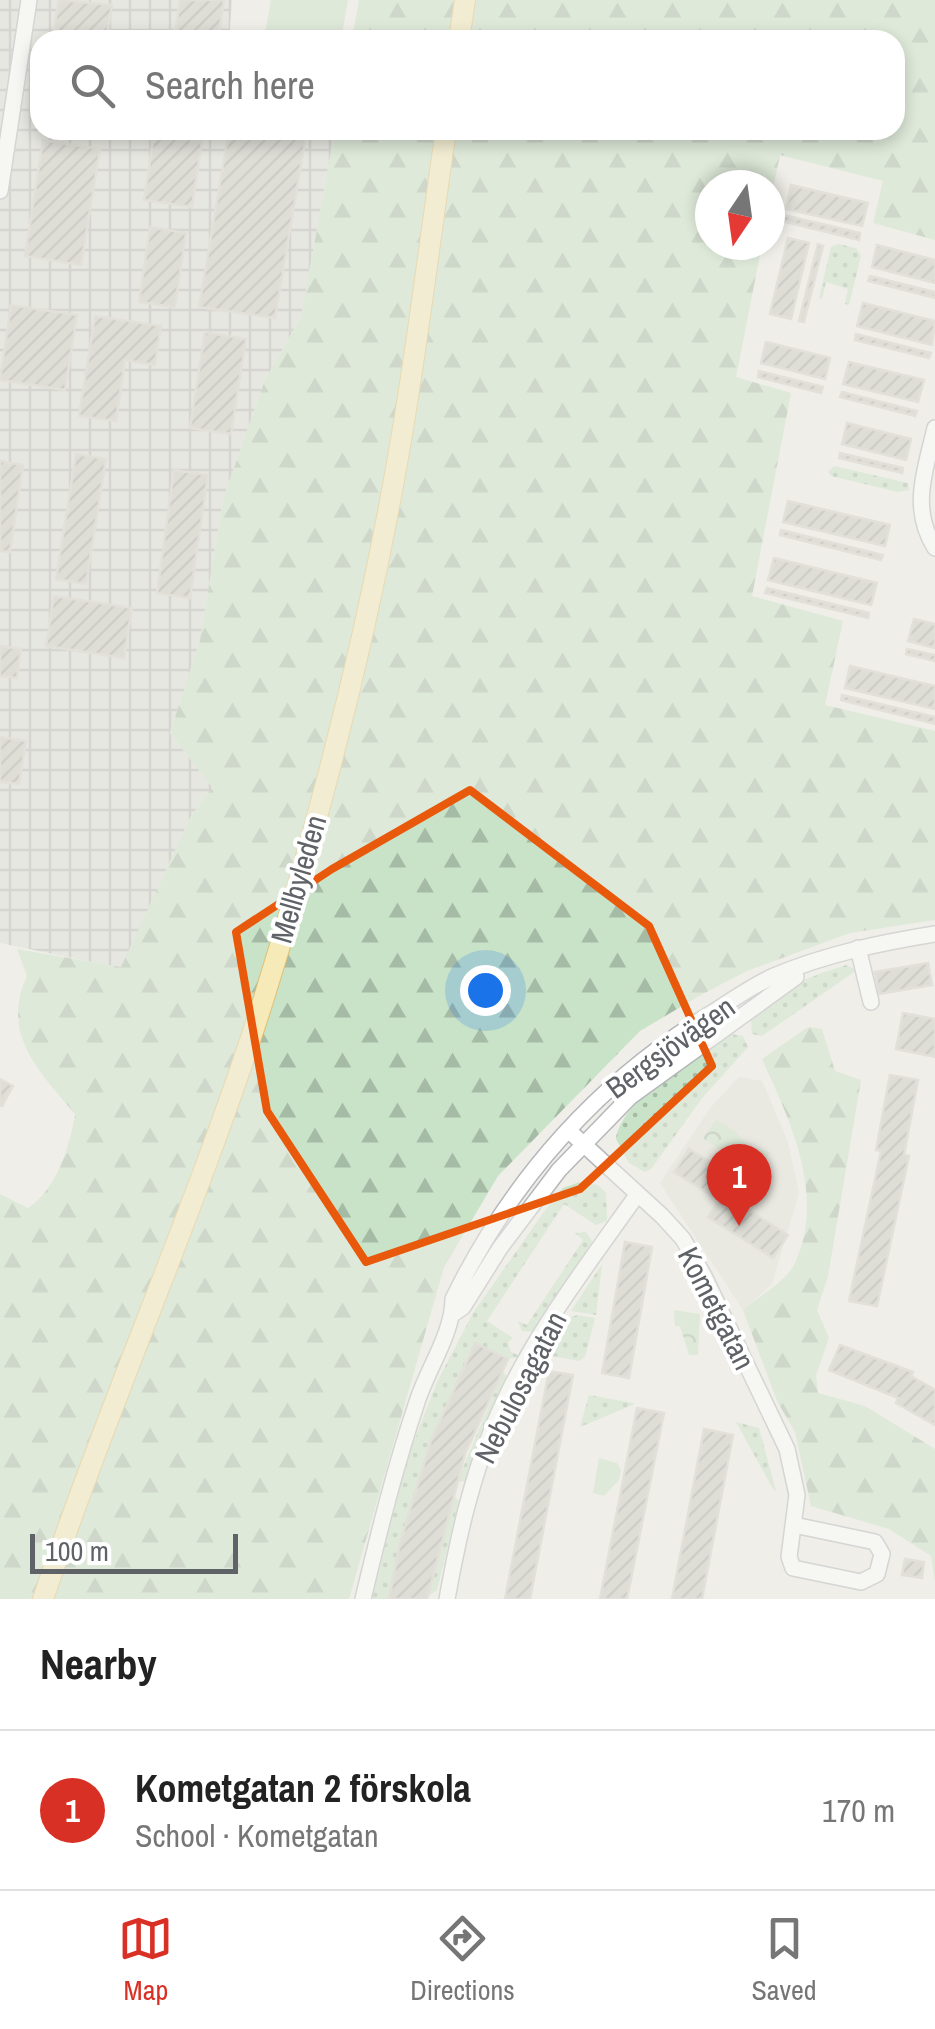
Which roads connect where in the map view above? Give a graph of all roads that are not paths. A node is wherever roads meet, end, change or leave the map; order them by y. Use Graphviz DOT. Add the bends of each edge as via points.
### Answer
graph roads {
  1 [pos="29,0"];
  2 [pos="466,0"];
  3 [pos="461,30"];
  4 [pos="444,140"];
  5 [pos="0,191"];
  6 [pos="935,428"];
  7 [pos="935,548"];
  8 [pos="935,934"];
  9 [pos="935,942"];
  10 [pos="859,952"];
  11 [pos="871,1002"];
  12 [pos="568,1130"];
  13 [pos="585,1144"];
  14 [pos="637,1195"];
  15 [pos="453,1314"];
  16 [pos="794,1525"];
  17 [pos="42,1599"];
  18 [pos="364,1599"];
  19 [pos="447,1599"];
  1 -- 5 [label="street"];
  2 -- 3 [label="main road"];
  4 -- 17 [label="main road, Mellbyleden" via="388,508 304,863 223,1120"];
  6 -- 7 [label="street" via="918,500"];
  8 -- 10 [label="street, Bergsjövägen"];
  9 -- 10 [label="street, Bergsjövägen"];
  10 -- 11 [label="street"];
  10 -- 12 [label="street, Bergsjövägen" via="773,976 690,1026 621,1077"];
  10 -- 13 [label="street, Bergsjövägen" via="786,981 654,1076"];
  12 -- 13 [label="street, Kometgatan"];
  12 -- 15 [label="street, Bergsjövägen" via="473,1257"];
  13 -- 14 [label="street, Kometgatan"];
  13 -- 15 [label="street, Bergsjövägen" via="538,1196"];
  14 -- 16 [label="street, Kometgatan" via="683,1240 774,1420 793,1474"];
  14 -- 19 [label="street, Nebulosagatan" via="540,1336 497,1417 473,1482"];
  15 -- 18 [label="street, Bergsjövägen" via="392,1475"];
  16 -- 16 [label="street, Kometgatan" via="793,1568 861,1582 877,1574 882,1554 875,1542"];
}
